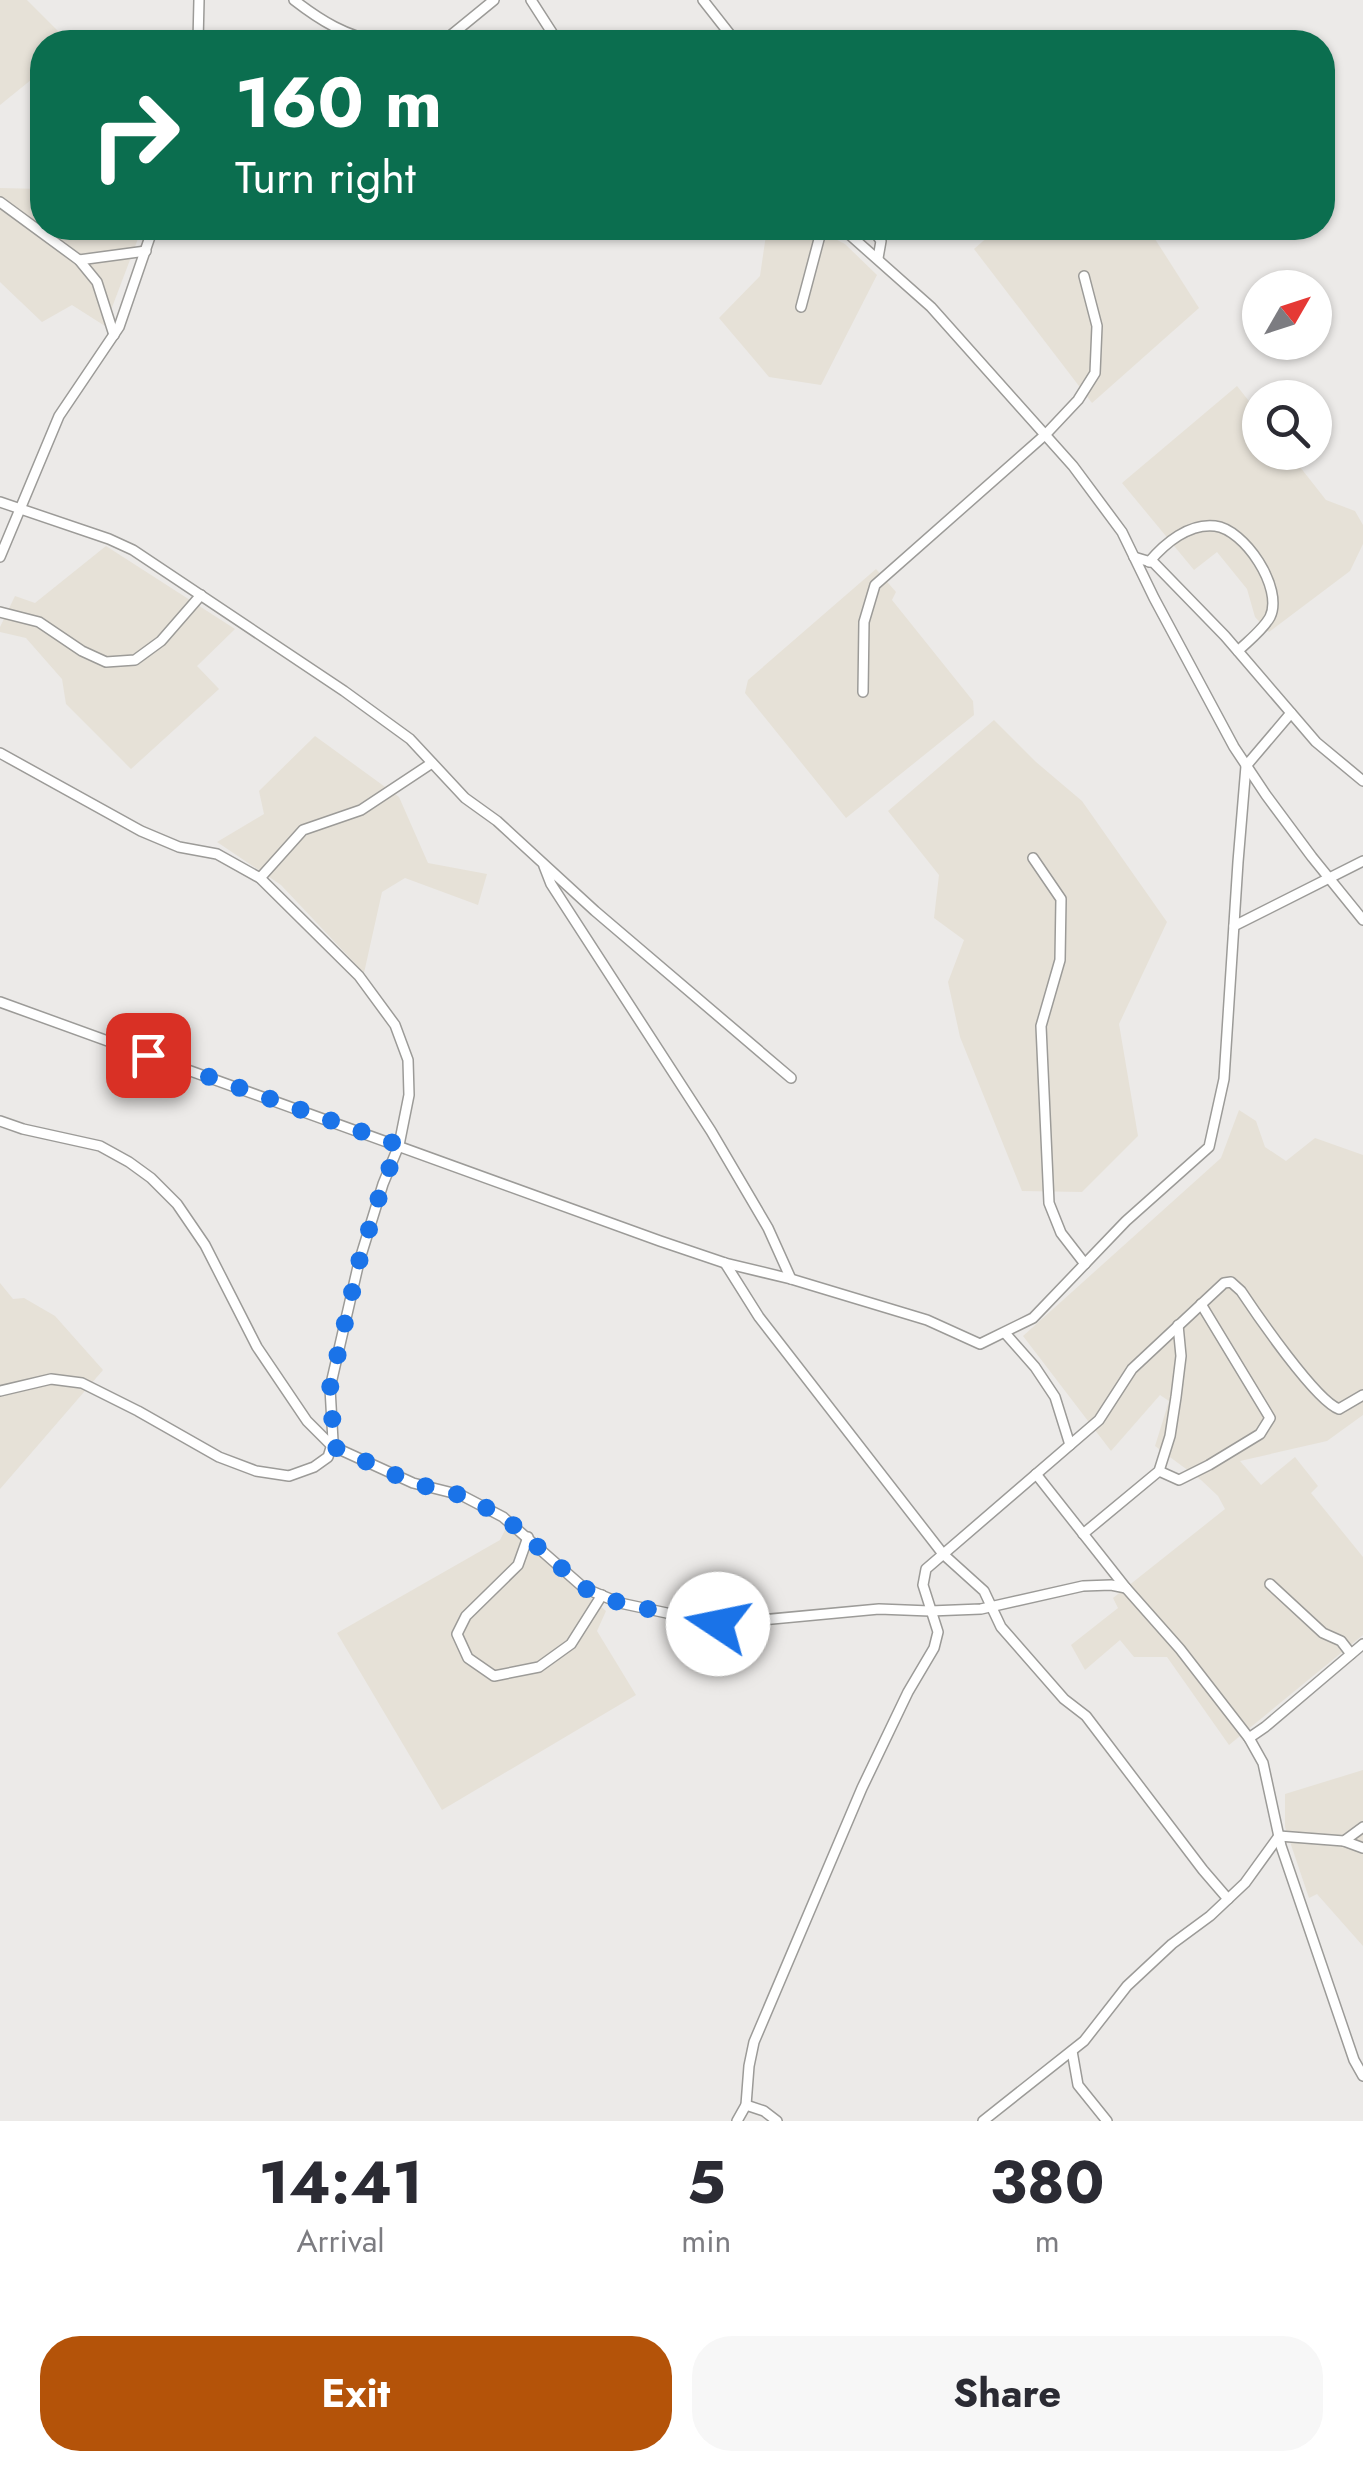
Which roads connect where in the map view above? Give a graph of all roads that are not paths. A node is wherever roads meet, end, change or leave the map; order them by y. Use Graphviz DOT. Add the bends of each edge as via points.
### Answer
graph roads {
  1 [pos="198,0"];
  2 [pos="294,0"];
  3 [pos="494,0"];
  4 [pos="531,0"];
  5 [pos="703,0"];
  6 [pos="198,30"];
  7 [pos="342,30"];
  8 [pos="457,30"];
  9 [pos="550,30"];
  10 [pos="727,30"];
  11 [pos="0,202"];
  12 [pos="30,224"];
  13 [pos="52,240"];
  14 [pos="149,240"];
  15 [pos="819,240"];
  16 [pos="856,240"];
  17 [pos="880,240"];
  18 [pos="146,251"];
  19 [pos="878,258"];
  20 [pos="79,260"];
  21 [pos="1084,276"];
  22 [pos="802,307"];
  23 [pos="114,335"];
  24 [pos="1046,434"];
  25 [pos="0,502"];
  26 [pos="19,508"];
  27 [pos="0,557"];
  28 [pos="1134,557"];
  29 [pos="1149,562"];
  30 [pos="201,595"];
  31 [pos="0,612"];
  32 [pos="1238,651"];
  33 [pos="863,692"];
  34 [pos="1291,713"];
  35 [pos="0,753"];
  36 [pos="432,763"];
  37 [pos="1246,766"];
  38 [pos="1363,781"];
  39 [pos="1033,858"];
  40 [pos="1363,861"];
  41 [pos="542,862"];
  42 [pos="260,878"];
  43 [pos="1330,879"];
  44 [pos="1363,920"];
  45 [pos="1234,926"];
  46 [pos="0,1002"];
  47 [pos="791,1078"];
  48 [pos="0,1121"];
  49 [pos="399,1145"];
  50 [pos="725,1263"];
  51 [pos="1085,1264"];
  52 [pos="790,1280"];
  53 [pos="1201,1304"];
  54 [pos="1178,1326"];
  55 [pos="1006,1333"];
  56 [pos="0,1390"];
  57 [pos="1363,1395"];
  58 [pos="1070,1445"];
  59 [pos="332,1446"];
  60 [pos="1159,1471"];
  61 [pos="1036,1474"];
  62 [pos="1083,1534"];
  63 [pos="528,1536"];
  64 [pos="943,1554"];
  65 [pos="1270,1584"];
  66 [pos="1126,1588"];
  67 [pos="602,1595"];
  68 [pos="992,1606"];
  69 [pos="930,1611"];
  70 [pos="1363,1644"];
  71 [pos="1351,1654"];
  72 [pos="1249,1738"];
  73 [pos="1363,1828"];
  74 [pos="1279,1836"];
  75 [pos="1344,1842"];
  76 [pos="1363,1848"];
  77 [pos="1228,1899"];
  78 [pos="1072,2051"];
  79 [pos="1363,2076"];
  80 [pos="746,2104"];
  81 [pos="737,2121"];
  82 [pos="777,2121"];
  83 [pos="983,2121"];
  84 [pos="1108,2121"];
  1 -- 6 [label="lane"];
  2 -- 7 [label="lane"];
  3 -- 8 [label="lane"];
  4 -- 9 [label="lane"];
  5 -- 10 [label="lane"];
  11 -- 12 [label="lane"];
  13 -- 20 [label="lane"];
  14 -- 18 [label="lane"];
  15 -- 22 [label="lane"];
  16 -- 19 [label="lane"];
  17 -- 19 [label="lane"];
  18 -- 20 [label="lane"];
  18 -- 23 [label="lane"];
  19 -- 24 [label="lane" via="932,307"];
  20 -- 23 [label="lane" via="97,282"];
  21 -- 24 [label="lane" via="1097,326 1095,373"];
  23 -- 26 [label="lane" via="60,416"];
  24 -- 28 [label="lane"];
  24 -- 33 [label="lane" via="875,585 864,622"];
  25 -- 26 [label="lane"];
  26 -- 27 [label="lane"];
  26 -- 30 [label="lane" via="121,544"];
  28 -- 29 [label="lane"];
  28 -- 37 [label="lane"];
  29 -- 32 [label="lane"];
  29 -- 32 [label="lane" via="1196,527 1219,526 1240,541 1258,560 1274,600 1271,615"];
  30 -- 31 [label="lane" via="135,660 106,662 38,622"];
  30 -- 36 [label="lane" via="357,700"];
  32 -- 34 [label="lane"];
  34 -- 37 [label="lane"];
  34 -- 38 [label="lane"];
  35 -- 42 [label="lane" via="141,831 217,854"];
  36 -- 41 [label="lane"];
  36 -- 42 [label="lane" via="360,810 303,830"];
  37 -- 43 [label="lane"];
  37 -- 45 [label="lane"];
  39 -- 51 [label="lane" via="1061,899 1060,960 1041,1026 1049,1203 1060,1232"];
  40 -- 43 [label="lane"];
  41 -- 47 [label="lane"];
  41 -- 52 [label="lane" via="768,1228"];
  42 -- 49 [label="lane" via="359,976 394,1025 408,1060"];
  43 -- 44 [label="lane"];
  43 -- 45 [label="lane"];
  45 -- 51 [label="lane" via="1224,1079 1209,1147"];
  46 -- 49 [label="lane"];
  48 -- 59 [label="lane" via="100,1146 151,1178 205,1245 257,1347"];
  49 -- 50 [label="lane"];
  49 -- 59 [label="lane" via="359,1262 330,1388"];
  50 -- 52 [label="lane"];
  50 -- 64 [label="lane"];
  51 -- 55 [label="lane" via="1033,1318"];
  52 -- 55 [label="lane" via="928,1320 980,1344"];
  53 -- 54 [label="lane"];
  53 -- 57 [label="lane" via="1231,1282 1329,1406 1339,1410"];
  53 -- 60 [label="lane" via="1270,1418 1260,1434 1179,1480"];
  54 -- 58 [label="lane" via="1132,1368 1099,1420"];
  54 -- 60 [label="lane" via="1176,1397"];
  55 -- 58 [label="lane" via="1054,1397"];
  56 -- 59 [label="lane" via="51,1379 82,1383 256,1472 290,1476 314,1467"];
  58 -- 61 [label="lane"];
  59 -- 63 [label="lane" via="413,1483 460,1495"];
  60 -- 62 [label="lane"];
  61 -- 62 [label="lane"];
  61 -- 64 [label="lane"];
  62 -- 66 [label="lane"];
  63 -- 67 [label="lane" via="570,1577"];
  63 -- 67 [label="lane" via="518,1565 466,1616 458,1634 468,1658 494,1676 540,1668 571,1644"];
  64 -- 68 [label="lane"];
  64 -- 69 [label="lane" via="926,1568"];
  65 -- 71 [label="lane"];
  66 -- 68 [label="lane" via="1083,1586"];
  66 -- 72 [label="lane"];
  67 -- 69 [label="lane" via="718,1624 878,1608"];
  68 -- 69 [label="lane"];
  68 -- 77 [label="lane" via="1001,1627 1086,1716"];
  69 -- 80 [label="lane" via="938,1632 934,1648 862,1788 754,2042"];
  70 -- 71 [label="lane"];
  71 -- 72 [label="lane"];
  72 -- 74 [label="lane" via="1263,1763"];
  73 -- 75 [label="lane"];
  74 -- 75 [label="lane"];
  74 -- 77 [label="lane"];
  74 -- 79 [label="lane"];
  75 -- 76 [label="lane"];
  77 -- 78 [label="lane" via="1127,1986"];
  78 -- 83 [label="lane"];
  78 -- 84 [label="lane" via="1078,2085"];
  80 -- 81 [label="lane"];
  80 -- 82 [label="lane"];
}
